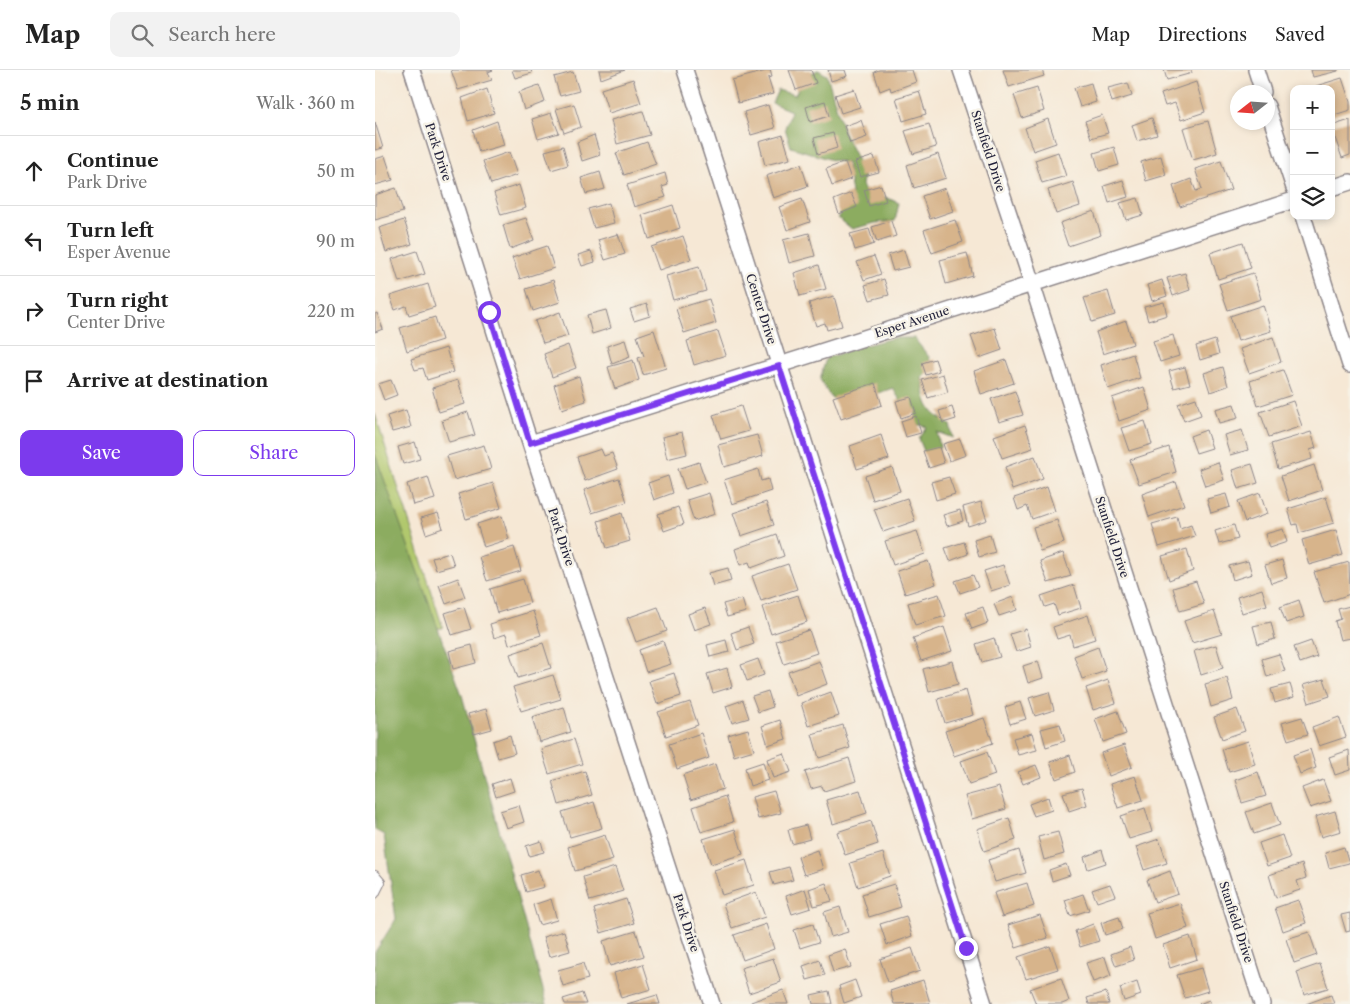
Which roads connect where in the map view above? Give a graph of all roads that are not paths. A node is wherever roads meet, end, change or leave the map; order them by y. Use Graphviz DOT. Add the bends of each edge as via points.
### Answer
graph roads {
  1 [pos="412,70"];
  2 [pos="685,70"];
  3 [pos="961,70"];
  4 [pos="1256,70"];
  5 [pos="1261,85"];
  6 [pos="1275,130"];
  7 [pos="1290,176"];
  8 [pos="1350,182"];
  9 [pos="1335,187"];
  10 [pos="1290,201"];
  11 [pos="1304,220"];
  12 [pos="1031,284"];
  13 [pos="1350,365"];
  14 [pos="779,366"];
  15 [pos="530,443"];
  16 [pos="375,875"];
  17 [pos="375,894"];
  18 [pos="712,1004"];
  19 [pos="984,1004"];
  20 [pos="1262,1004"];
  1 -- 15 [label="street, Park Drive"];
  2 -- 14 [label="street, Center Drive"];
  3 -- 12 [label="street, Stanfield Drive"];
  4 -- 5 [label="street"];
  6 -- 7 [label="street"];
  8 -- 9 [label="street"];
  10 -- 12 [label="street, Esper Avenue"];
  11 -- 13 [label="street"];
  12 -- 14 [label="street, Esper Avenue"];
  12 -- 20 [label="street, Stanfield Drive"];
  14 -- 15 [label="street, Esper Avenue"];
  14 -- 19 [label="street, Center Drive"];
  15 -- 18 [label="street, Park Drive"];
  16 -- 17 [label="lane" via="381,882"];
}
